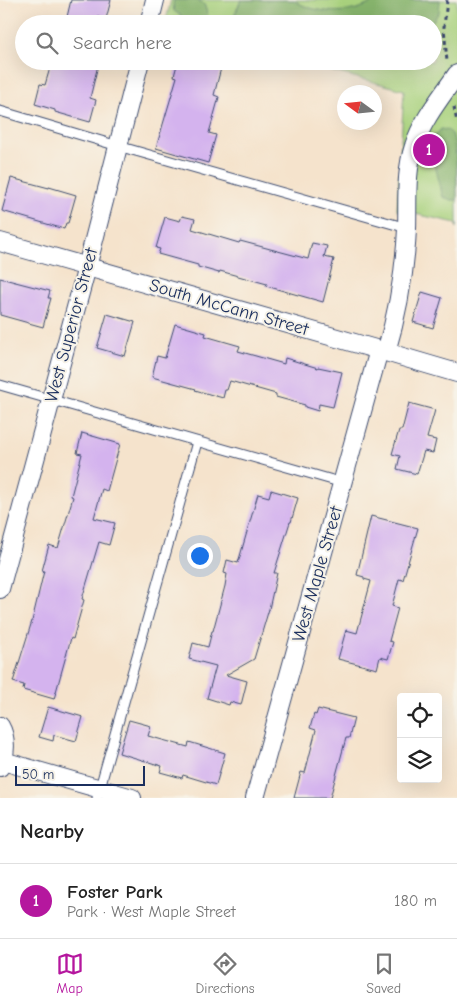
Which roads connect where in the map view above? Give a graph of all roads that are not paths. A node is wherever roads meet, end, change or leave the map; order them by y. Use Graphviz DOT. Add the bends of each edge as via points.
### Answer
graph roads {
  1 [pos="155,0"];
  2 [pos="151,15"];
  3 [pos="138,70"];
  4 [pos="457,74"];
  5 [pos="0,111"];
  6 [pos="118,146"];
  7 [pos="407,228"];
  8 [pos="0,242"];
  9 [pos="87,267"];
  10 [pos="383,351"];
  11 [pos="457,373"];
  12 [pos="0,385"];
  13 [pos="52,400"];
  14 [pos="197,442"];
  15 [pos="343,483"];
  16 [pos="0,588"];
  17 [pos="0,726"];
  18 [pos="1,764"];
  19 [pos="99,793"];
  20 [pos="132,798"];
  21 [pos="255,798"];
  1 -- 2 [label="street"];
  3 -- 6 [label="street, West Superior Street"];
  4 -- 7 [label="street, West Maple Street" via="422,126 414,145 408,170"];
  5 -- 6 [label="lane"];
  6 -- 7 [label="lane"];
  6 -- 9 [label="street, West Superior Street"];
  7 -- 10 [label="street, West Maple Street" via="402,284"];
  8 -- 9 [label="street, South McCann Street"];
  9 -- 10 [label="street, South McCann Street"];
  9 -- 13 [label="street, West Superior Street"];
  10 -- 11 [label="street, South McCann Street"];
  10 -- 15 [label="street, West Maple Street"];
  12 -- 13 [label="lane"];
  13 -- 14 [label="lane"];
  13 -- 16 [label="street, West Superior Street"];
  14 -- 15 [label="lane"];
  14 -- 19 [label="lane"];
  15 -- 21 [label="street, West Maple Street"];
  17 -- 18 [label="street" via="5,746"];
  18 -- 19 [label="street"];
  19 -- 20 [label="street"];
}
